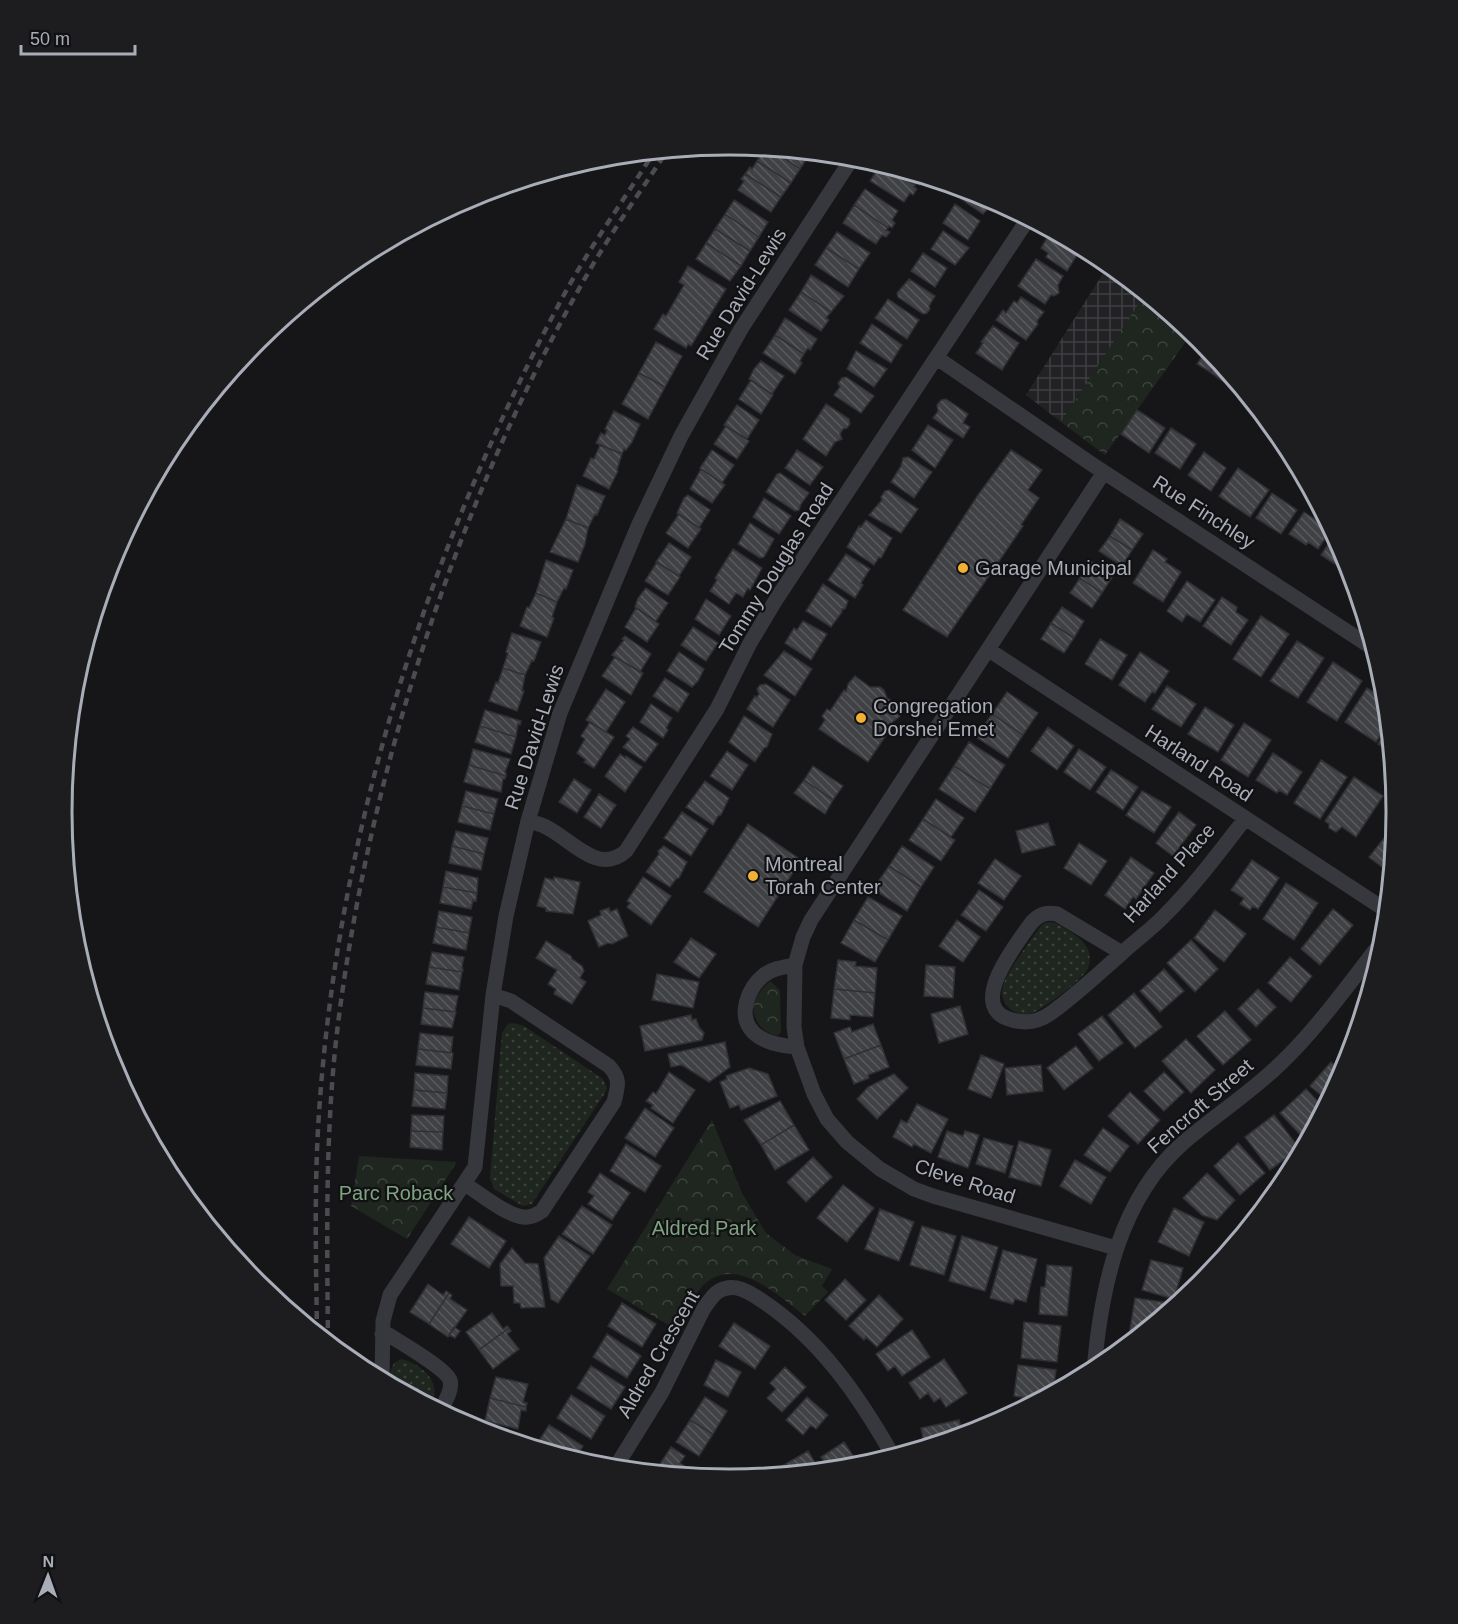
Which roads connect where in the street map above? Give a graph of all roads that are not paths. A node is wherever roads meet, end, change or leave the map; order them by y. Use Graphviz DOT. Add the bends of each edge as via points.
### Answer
graph roads {
  1 [pos="847,166"];
  2 [pos="1024,225"];
  3 [pos="937,358"];
  4 [pos="1104,472"];
  5 [pos="1364,643"];
  6 [pos="989,650"];
  7 [pos="1245,819"];
  8 [pos="528,821"];
  9 [pos="1379,906"];
  10 [pos="1122,953"];
  11 [pos="1369,957"];
  12 [pos="795,965"];
  13 [pos="493,995"];
  14 [pos="797,1047"];
  15 [pos="465,1184"];
  16 [pos="1116,1248"];
  17 [pos="382,1334"];
  18 [pos="1095,1357"];
  19 [pos="382,1370"];
  20 [pos="444,1404"];
  21 [pos="889,1449"];
  22 [pos="620,1459"];
  1 -- 8 [label="street, Rue David-Lewis" via="741,329 669,459 574,677"];
  2 -- 3 [label="street, Tommy Douglas Road"];
  3 -- 4 [label="street, Rue Finchley"];
  3 -- 8 [label="street, Tommy Douglas Road" via="777,598 717,709 626,851 614,859 596,858 546,826"];
  4 -- 5 [label="street, Rue Finchley"];
  4 -- 6 [label="street, Cleve Road"];
  6 -- 7 [label="street, Harland Road"];
  6 -- 12 [label="street, Cleve Road" via="811,920"];
  7 -- 9 [label="street, Harland Road"];
  7 -- 10 [label="street, Harland Place" via="1168,913"];
  8 -- 13 [label="street, Rue David-Lewis"];
  10 -- 10 [label="street, Harland Place" via="1057,915 1039,915 994,982 998,1013 1016,1021 1037,1021"];
  11 -- 16 [label="street, Fencroft Street" via="1281,1063 1182,1143 1157,1170"];
  12 -- 14 [label="street, Cleve Road"];
  12 -- 14 [label="street" via="765,975 755,985 745,1008 746,1021 753,1032 764,1040"];
  13 -- 15 [label="street, Rue David-Lewis" via="477,1157"];
  13 -- 15 [label="street" via="511,1001 609,1066 617,1074 618,1087 614,1102 535,1216 516,1216"];
  14 -- 16 [label="street, Cleve Road" via="827,1119 854,1149 896,1180 933,1196"];
  15 -- 17 [label="street, Rue David-Lewis" via="390,1294"];
  16 -- 18 [label="street, Fencroft Street" via="1100,1312"];
  17 -- 19 [label="street, Rue David-Lewis"];
  17 -- 20 [label="street" via="442,1370 450,1380"];
  21 -- 22 [label="street, Aldred Crescent" via="853,1392 794,1324 750,1293 726,1288 704,1308 662,1392"];
}
